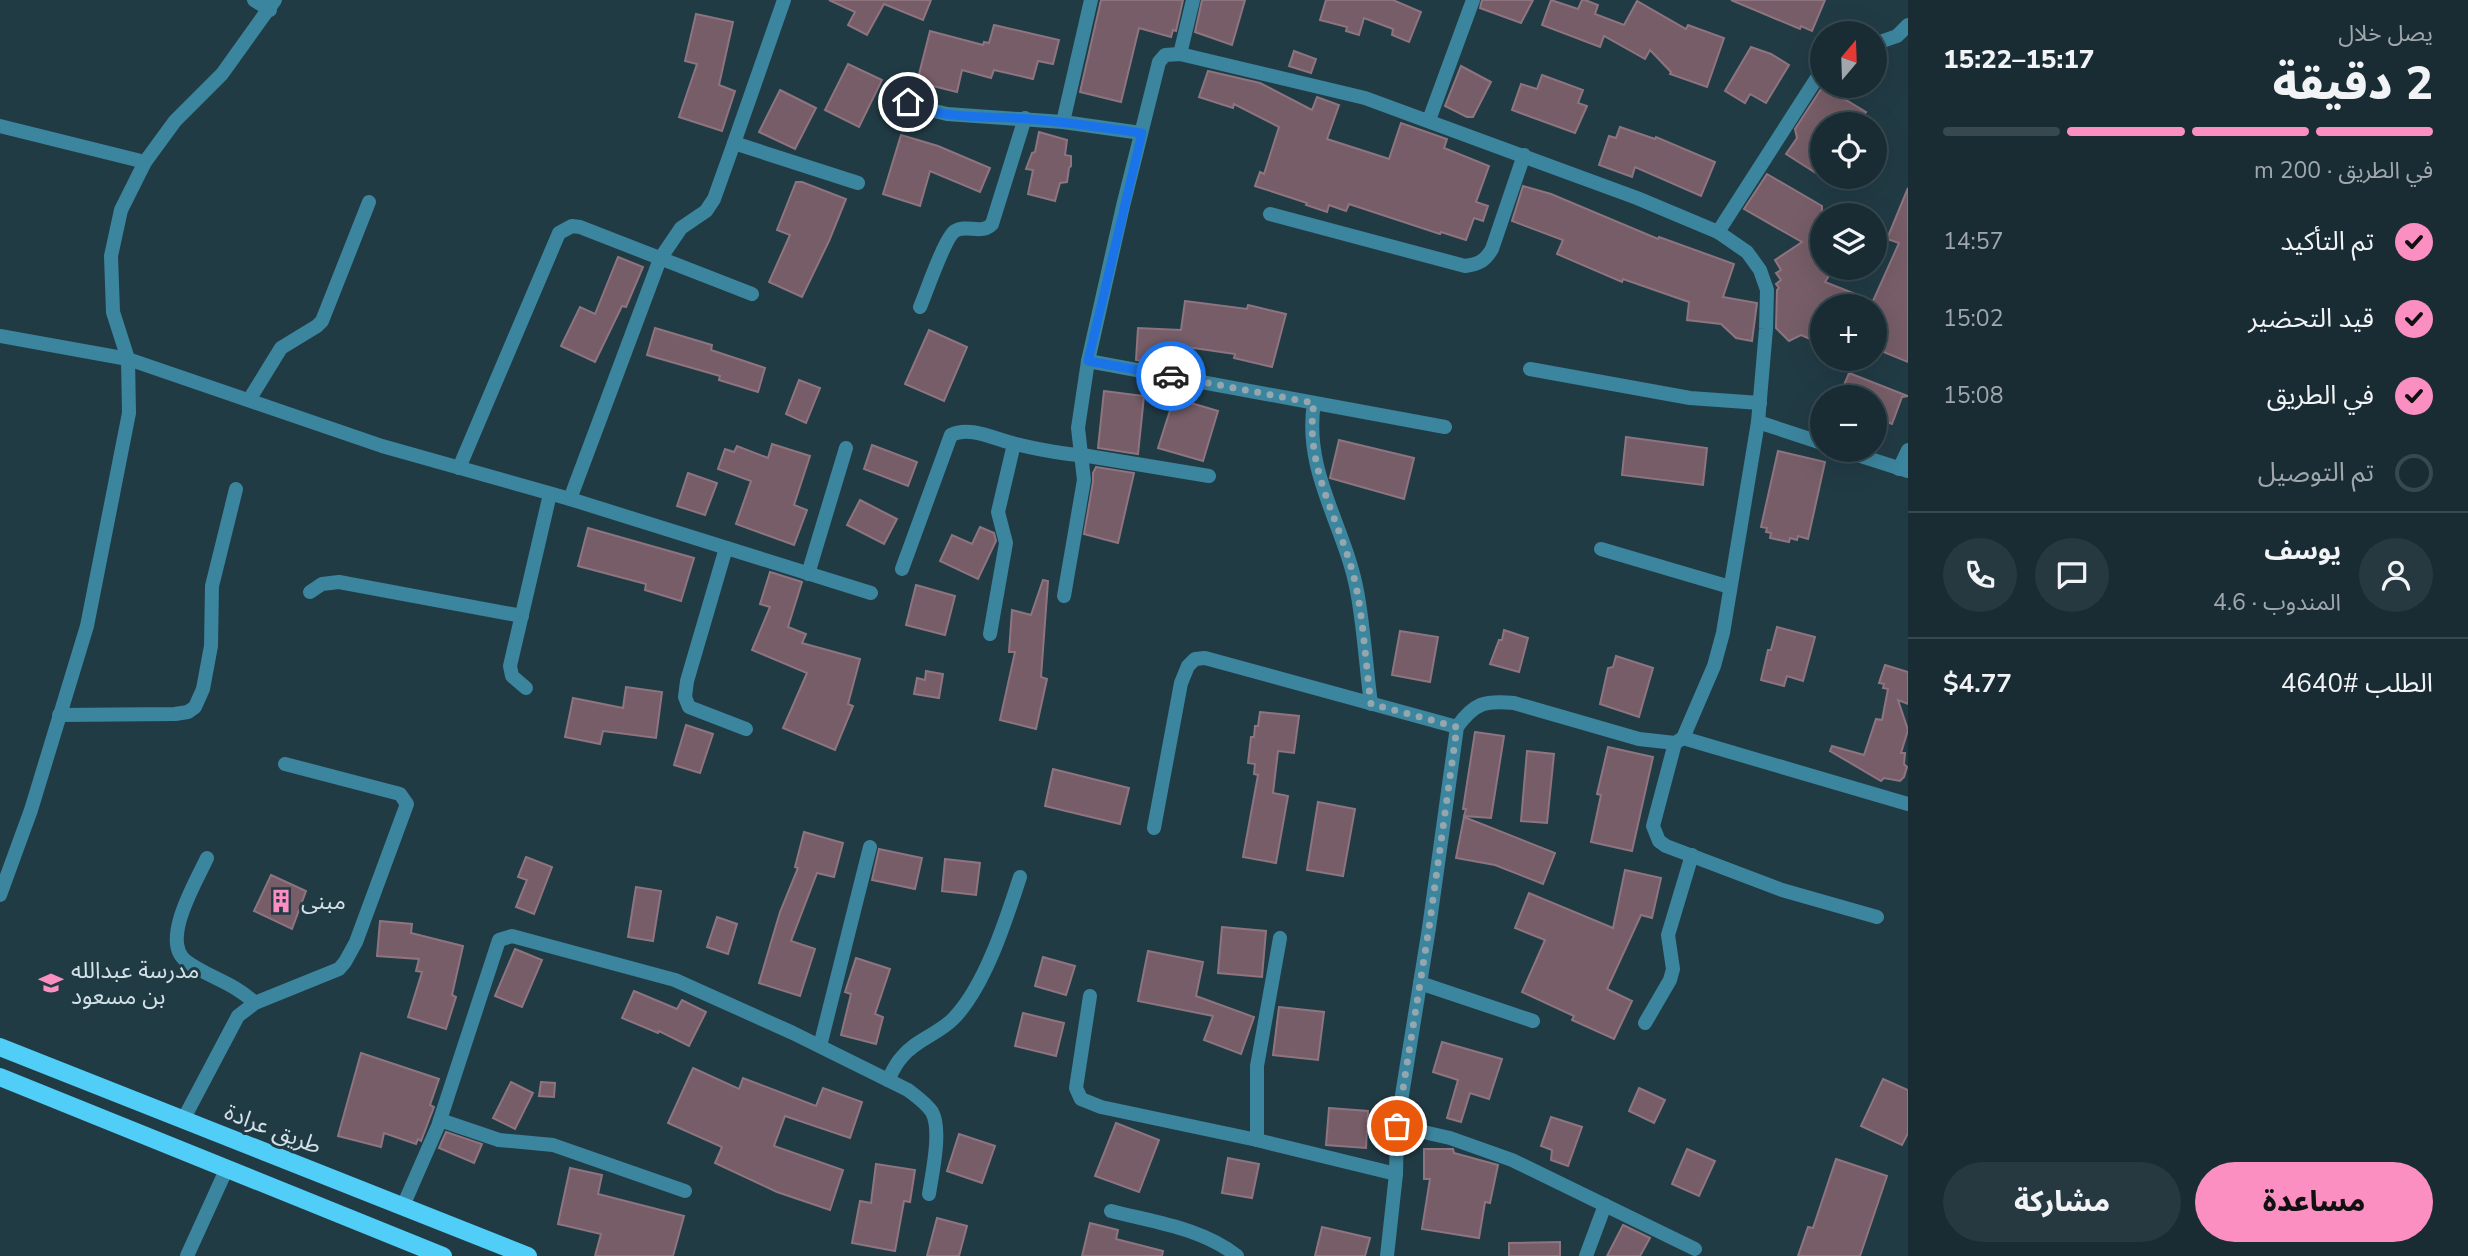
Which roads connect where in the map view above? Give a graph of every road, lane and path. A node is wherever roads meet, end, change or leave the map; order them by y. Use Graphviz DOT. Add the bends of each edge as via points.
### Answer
graph roads {
  1 [pos="254,0"];
  2 [pos="785,0"];
  3 [pos="1091,0"];
  4 [pos="1193,0"];
  5 [pos="1473,0"];
  6 [pos="272,5"];
  7 [pos="1908,25"];
  8 [pos="1887,39"];
  9 [pos="1180,54"];
  10 [pos="1810,89"];
  11 [pos="904,95"];
  12 [pos="1025,118"];
  13 [pos="1429,120"];
  14 [pos="1063,122"];
  15 [pos="0,126"];
  16 [pos="1142,133"];
  17 [pos="734,143"];
  18 [pos="1524,155"];
  19 [pos="145,162"];
  20 [pos="858,183"];
  21 [pos="369,202"];
  22 [pos="1270,214"];
  23 [pos="1718,232"];
  24 [pos="660,260"];
  25 [pos="752,294"];
  26 [pos="920,307"];
  27 [pos="0,336"];
  28 [pos="128,359"];
  29 [pos="1088,361"];
  30 [pos="1530,369"];
  31 [pos="249,400"];
  32 [pos="1314,403"];
  33 [pos="1760,403"];
  34 [pos="1758,422"];
  35 [pos="1445,427"];
  36 [pos="1810,439"];
  37 [pos="1014,444"];
  38 [pos="846,448"];
  39 [pos="1908,450"];
  40 [pos="1082,455"];
  41 [pos="1879,462"];
  42 [pos="460,468"];
  43 [pos="1904,470"];
  44 [pos="1209,476"];
  45 [pos="236,489"];
  46 [pos="550,494"];
  47 [pos="570,499"];
  48 [pos="726,548"];
  49 [pos="1601,549"];
  50 [pos="902,569"];
  51 [pos="808,574"];
  52 [pos="1730,587"];
  53 [pos="310,592"];
  54 [pos="871,593"];
  55 [pos="1064,596"];
  56 [pos="522,616"];
  57 [pos="990,634"];
  58 [pos="526,688"];
  59 [pos="1371,704"];
  60 [pos="59,715"];
  61 [pos="1457,727"];
  62 [pos="746,729"];
  63 [pos="1679,741"];
  64 [pos="285,764"];
  65 [pos="1908,804"];
  66 [pos="1154,828"];
  67 [pos="870,847"];
  68 [pos="1692,855"];
  69 [pos="207,858"];
  70 [pos="1020,877"];
  71 [pos="0,895"];
  72 [pos="1877,917"];
  73 [pos="1280,938"];
  74 [pos="1420,983"];
  75 [pos="1090,996"];
  76 [pos="255,1003"];
  77 [pos="1533,1021"];
  78 [pos="1646,1023"];
  79 [pos="820,1046"];
  80 [pos="0,1047"];
  81 [pos="0,1077"];
  82 [pos="888,1080"];
  83 [pos="183,1120"];
  84 [pos="440,1120"];
  85 [pos="1397,1126"];
  86 [pos="1257,1140"];
  87 [pos="227,1168"];
  88 [pos="1396,1174"];
  89 [pos="685,1191"];
  90 [pos="929,1194"];
  91 [pos="1605,1205"];
  92 [pos="403,1206"];
  93 [pos="1111,1211"];
  94 [pos="1695,1249"];
  95 [pos="187,1256"];
  96 [pos="443,1256"];
  97 [pos="528,1256"];
  98 [pos="1237,1256"];
  99 [pos="1387,1256"];
  100 [pos="1586,1256"];
  1 -- 6 [label="street"];
  2 -- 17 [label="street"];
  3 -- 14 [label="street"];
  4 -- 9 [label="street"];
  5 -- 13 [label="street"];
  6 -- 19 [label="street" via="222,74 175,121"];
  7 -- 8 [label="street"];
  9 -- 13 [label="street" via="1365,97"];
  9 -- 16 [label="street" via="1166,55 1159,62"];
  10 -- 23 [label="street"];
  11 -- 12 [label="street" via="915,106 947,114"];
  12 -- 14 [label="street"];
  12 -- 26 [label="street" via="992,223 950,236"];
  13 -- 18 [label="street"];
  14 -- 16 [label="street"];
  15 -- 19 [label="street"];
  16 -- 29 [label="street"];
  17 -- 20 [label="street"];
  17 -- 24 [label="street" via="714,199 706,211 681,228"];
  18 -- 22 [label="street" via="1492,249 1478,264 1465,266"];
  18 -- 23 [label="street"];
  19 -- 28 [label="street" via="121,210 111,256 113,312"];
  21 -- 31 [label="street" via="322,321 281,348"];
  23 -- 33 [label="street" via="1747,252 1767,290"];
  24 -- 25 [label="street"];
  24 -- 42 [label="street" via="580,227 559,233"];
  24 -- 47 [label="street"];
  27 -- 28 [label="street"];
  28 -- 31 [label="street"];
  28 -- 60 [label="street" via="129,413 107,531 87,626"];
  29 -- 32 [label="street"];
  29 -- 40 [label="street" via="1079,428"];
  30 -- 33 [label="street" via="1690,398"];
  31 -- 42 [label="street"];
  32 -- 35 [label="street"];
  32 -- 59 [label="street" via="1311,419 1317,473 1357,590"];
  33 -- 34 [label="street"];
  34 -- 36 [label="street"];
  34 -- 52 [label="street"];
  37 -- 40 [label="street"];
  37 -- 50 [label="street" via="968,432 951,435"];
  37 -- 57 [label="street" via="998,512 1006,543"];
  38 -- 51 [label="street"];
  39 -- 43 [label="street"];
  40 -- 44 [label="street"];
  40 -- 55 [label="street" via="1084,480"];
  41 -- 43 [label="street"];
  42 -- 46 [label="street"];
  45 -- 60 [label="street" via="212,586 209,663 195,707 175,714"];
  46 -- 47 [label="street"];
  46 -- 56 [label="street"];
  47 -- 48 [label="street"];
  48 -- 51 [label="street"];
  48 -- 62 [label="street" via="685,697 689,707"];
  49 -- 52 [label="street"];
  51 -- 54 [label="street"];
  52 -- 63 [label="street" via="1714,666"];
  53 -- 56 [label="street" via="322,584 339,582"];
  56 -- 58 [label="street" via="510,666 512,676"];
  59 -- 61 [label="street"];
  59 -- 66 [label="street" via="1195,659 1181,683"];
  60 -- 71 [label="street"];
  61 -- 63 [label="street" via="1476,705 1496,701 1639,739"];
  61 -- 74 [label="street"];
  63 -- 65 [label="street"];
  63 -- 68 [label="street" via="1653,826 1659,841"];
  64 -- 76 [label="street" via="400,794 407,804 345,962 331,973"];
  67 -- 79 [label="street"];
  68 -- 72 [label="street" via="1782,890"];
  68 -- 78 [label="street" via="1668,935 1670,980"];
  69 -- 76 [label="street" via="178,923 177,951"];
  70 -- 82 [label="street" via="1003,929 965,1005 938,1032 902,1056"];
  73 -- 86 [label="street" via="1257,1066"];
  74 -- 77 [label="street"];
  74 -- 85 [label="street"];
  75 -- 86 [label="street" via="1076,1088 1082,1100"];
  76 -- 83 [label="street" via="238,1016"];
  79 -- 82 [label="street"];
  79 -- 84 [label="street" via="675,980 520,937 505,937 494,954"];
  80 -- 83 [label="main road, طريق عرادة"];
  81 -- 87 [label="main road"];
  82 -- 90 [label="street" via="916,1096 934,1115"];
  83 -- 92 [label="main road, طريق عرادة"];
  84 -- 89 [label="street" via="499,1140 554,1145"];
  84 -- 92 [label="street"];
  85 -- 88 [label="street"];
  85 -- 91 [label="street" via="1450,1138 1512,1160"];
  86 -- 88 [label="street"];
  87 -- 95 [label="street"];
  87 -- 96 [label="main road"];
  88 -- 99 [label="street"];
  91 -- 94 [label="street"];
  91 -- 100 [label="street"];
  92 -- 97 [label="main road, طريق عرادة"];
  93 -- 98 [label="street" via="1198,1234"];
}
